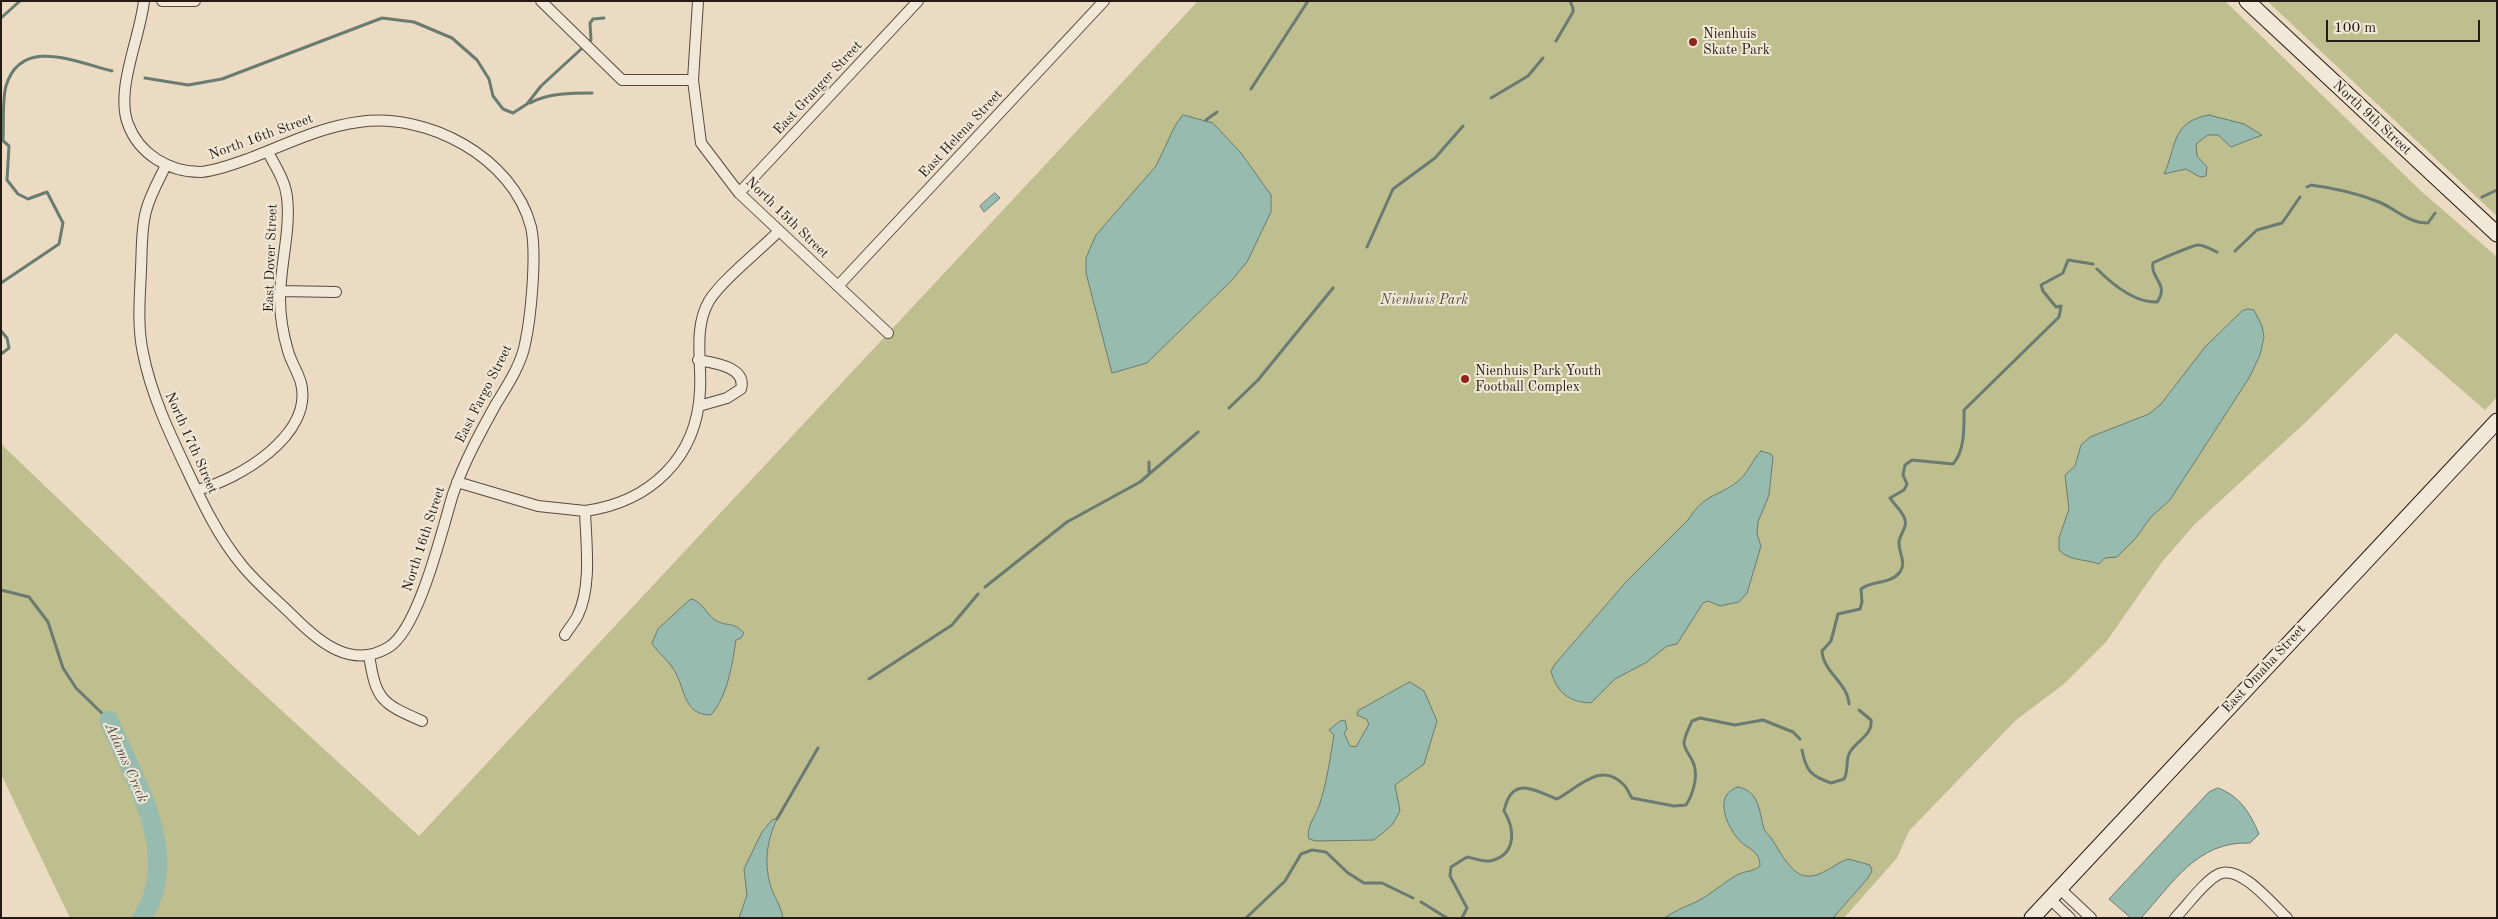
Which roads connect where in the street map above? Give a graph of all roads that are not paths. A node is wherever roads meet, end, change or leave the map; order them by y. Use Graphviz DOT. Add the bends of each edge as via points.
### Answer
graph roads {
  1 [pos="144,1"];
  2 [pos="162,1"];
  3 [pos="195,1"];
  4 [pos="541,1"];
  5 [pos="698,1"];
  6 [pos="918,1"];
  7 [pos="1104,1"];
  8 [pos="2247,1"];
  9 [pos="693,80"];
  10 [pos="268,152"];
  11 [pos="166,165"];
  12 [pos="504,175"];
  13 [pos="738,193"];
  14 [pos="779,231"];
  15 [pos="2497,234"];
  16 [pos="838,286"];
  17 [pos="280,291"];
  18 [pos="336,292"];
  19 [pos="888,333"];
  20 [pos="698,360"];
  21 [pos="699,406"];
  22 [pos="2497,421"];
  23 [pos="457,482"];
  24 [pos="197,490"];
  25 [pos="585,511"];
  26 [pos="565,634"];
  27 [pos="369,655"];
  28 [pos="422,722"];
  29 [pos="2054,893"];
  30 [pos="2032,918"];
  31 [pos="2070,918"];
  32 [pos="2091,918"];
  33 [pos="2175,918"];
  34 [pos="2287,918"];
  1 -- 11 [label="street, North 16th Street" via="124,98 128,124 143,149"];
  2 -- 3 [label="street"];
  4 -- 9 [label="street" via="622,80"];
  5 -- 9 [label="street"];
  6 -- 13 [label="street, East Granger Street"];
  7 -- 16 [label="street, East Helena Street"];
  8 -- 15 [label="street, North 9th Street"];
  9 -- 13 [label="street, North 15th Street" via="701,143"];
  10 -- 11 [label="street, North 16th Street" via="207,172"];
  10 -- 12 [label="street, North 16th Street" via="319,130 362,121 400,122 441,133 482,157"];
  10 -- 17 [label="street, East Dover Street" via="287,195"];
  11 -- 24 [label="street, North 17th Street" via="146,207 142,232 139,315 142,349 154,397"];
  12 -- 23 [label="street, East Fargo Street" via="520,201 531,229 532,263 525,348 472,446"];
  13 -- 14 [label="street, North 15th Street"];
  14 -- 16 [label="street, North 15th Street"];
  14 -- 20 [label="street" via="709,302 700,329"];
  16 -- 19 [label="street, North 15th Street"];
  17 -- 18 [label="street"];
  17 -- 24 [label="street, East Dover Street" via="288,351 301,384 302,402 294,425 262,459 214,486"];
  20 -- 21 [label="street"];
  20 -- 21 [label="street" via="732,370 738,374 742,384 741,390 727,398"];
  21 -- 25 [label="street" via="684,453 662,476 637,496 608,508"];
  22 -- 29 [label="street, East Omaha Street"];
  23 -- 25 [label="street, North 16th Street" via="538,506"];
  23 -- 27 [label="street, North 16th Street" via="414,613 402,634 389,647"];
  24 -- 27 [label="street, North 17th Street" via="223,540 243,567 315,637 337,651"];
  25 -- 26 [label="street" via="585,587 578,614"];
  27 -- 28 [label="street" via="372,677 383,701"];
  29 -- 30 [label="street, East Omaha Street"];
  29 -- 31 [label="street"];
  29 -- 32 [label="street"];
  33 -- 34 [label="street" via="2213,878 2224,872 2245,878"];
}
